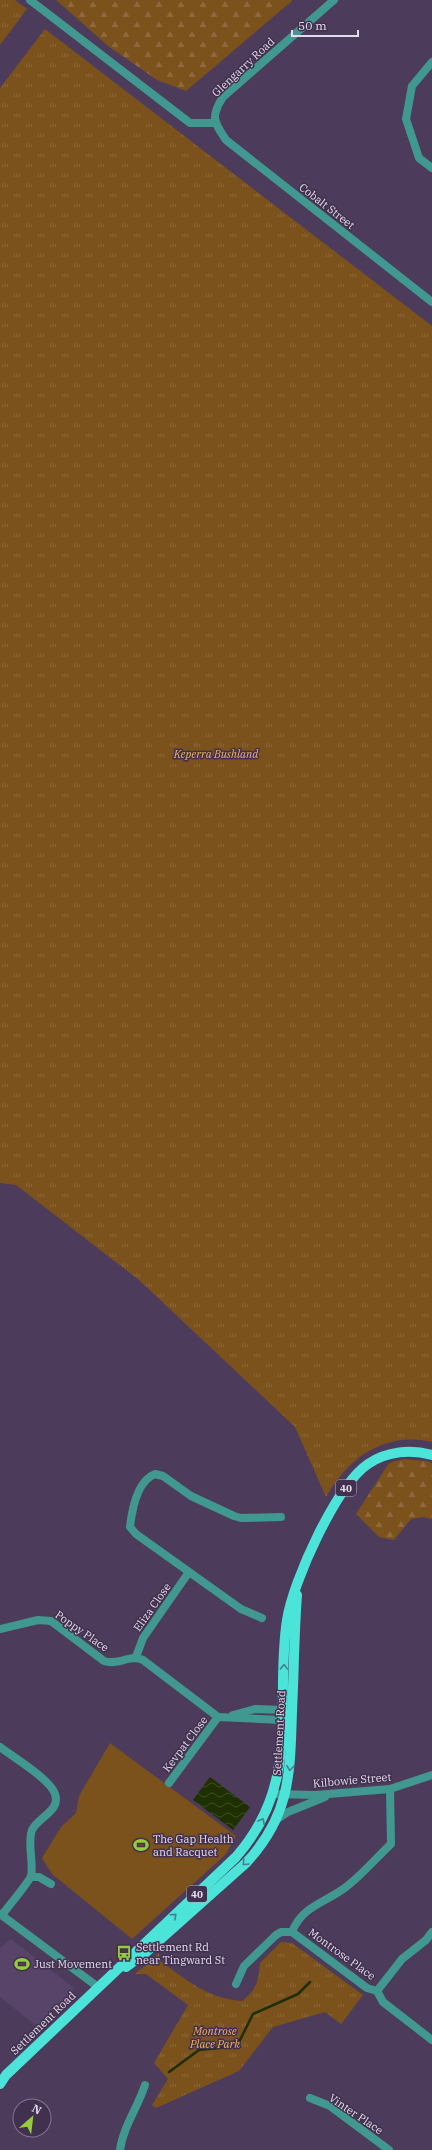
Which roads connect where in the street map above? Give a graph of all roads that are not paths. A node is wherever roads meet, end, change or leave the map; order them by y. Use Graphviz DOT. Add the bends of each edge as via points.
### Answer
graph roads {
  1 [pos="30,0"];
  2 [pos="334,0"];
  3 [pos="432,62"];
  4 [pos="214,123"];
  5 [pos="432,168"];
  6 [pos="432,302"];
  7 [pos="432,1455"];
  8 [pos="280,1517"];
  9 [pos="189,1572"];
  10 [pos="300,1577"];
  11 [pos="262,1618"];
  12 [pos="0,1629"];
  13 [pos="136,1657"];
  14 [pos="283,1715"];
  15 [pos="292,1715"];
  16 [pos="222,1717"];
  17 [pos="0,1747"];
  18 [pos="281,1750"];
  19 [pos="292,1751"];
  20 [pos="432,1775"];
  21 [pos="169,1783"];
  22 [pos="390,1789"];
  23 [pos="273,1794"];
  24 [pos="333,1794"];
  25 [pos="285,1795"];
  26 [pos="276,1820"];
  27 [pos="31,1876"];
  28 [pos="51,1884"];
  29 [pos="1,1914"];
  30 [pos="292,1932"];
  31 [pos="432,1932"];
  32 [pos="101,1984"];
  33 [pos="236,1984"];
  34 [pos="377,1991"];
  35 [pos="432,2040"];
  36 [pos="0,2084"];
  37 [pos="145,2085"];
  38 [pos="310,2098"];
  39 [pos="120,2150"];
  40 [pos="389,2150"];
  1 -- 4 [label="street" via="190,123"];
  2 -- 4 [label="street, Glengarry Road" via="223,97 215,109"];
  3 -- 5 [label="street" via="412,86 406,119 419,158"];
  4 -- 6 [label="street, Cobalt Street" via="226,140"];
  7 -- 10 [label="main road, Settlement Road / 40" via="413,1451 398,1452 378,1458 360,1470 348,1485 310,1551"];
  8 -- 9 [label="street" via="234,1516 191,1496 159,1474 147,1477 138,1495 130,1527"];
  9 -- 11 [label="street" via="241,1609"];
  9 -- 13 [label="street, Eliza Close" via="143,1638"];
  14 -- 10 [label="main road, Settlement Road / 40, one-way" via="286,1625"];
  10 -- 15 [label="main road, Settlement Road / 40"];
  12 -- 13 [label="street, Poppy Place" via="46,1619 104,1661 111,1663"];
  13 -- 16 [label="street"];
  14 -- 15 [label="main road"];
  14 -- 16 [label="street"];
  14 -- 18 [label="main road, Settlement Road / 40"];
  15 -- 19 [label="main road, Settlement Road / 40"];
  16 -- 21 [label="street, Kevpat Close"];
  17 -- 27 [label="street" via="49,1784 55,1793 55,1806 32,1831"];
  18 -- 19 [label="main road"];
  18 -- 23 [label="main road, Settlement Road / 40"];
  19 -- 25 [label="main road, Settlement Road / 40, one-way"];
  20 -- 22 [label="street, Kilbowie Street"];
  22 -- 24 [label="street, Kilbowie Street"];
  22 -- 30 [label="street" via="391,1844 347,1887 304,1913 297,1920"];
  23 -- 25 [label="street, Kilbowie Street"];
  32 -- 23 [label="main road, Settlement Road / 40, one-way" via="189,1903 240,1851 260,1824"];
  24 -- 25 [label="street, Kilbowie Street"];
  24 -- 26 [label="street" via="288,1812"];
  25 -- 26 [label="main road, Settlement Road / 40"];
  26 -- 32 [label="main road, Settlement Road / 40, one-way" via="260,1846 242,1867 144,1953"];
  27 -- 28 [label="street" via="39,1877"];
  27 -- 29 [label="street"];
  29 -- 32 [label="street"];
  30 -- 33 [label="street" via="281,1932 276,1935 244,1966"];
  30 -- 34 [label="street, Montrose Place" via="367,1988"];
  31 -- 34 [label="street" via="402,1959"];
  32 -- 36 [label="main road, Settlement Road / 40" via="11,2070"];
  34 -- 35 [label="street, Montrose Place" via="383,2002"];
  37 -- 39 [label="street" via="121,2141"];
  38 -- 40 [label="street, Vinter Place" via="330,2106"];
}
